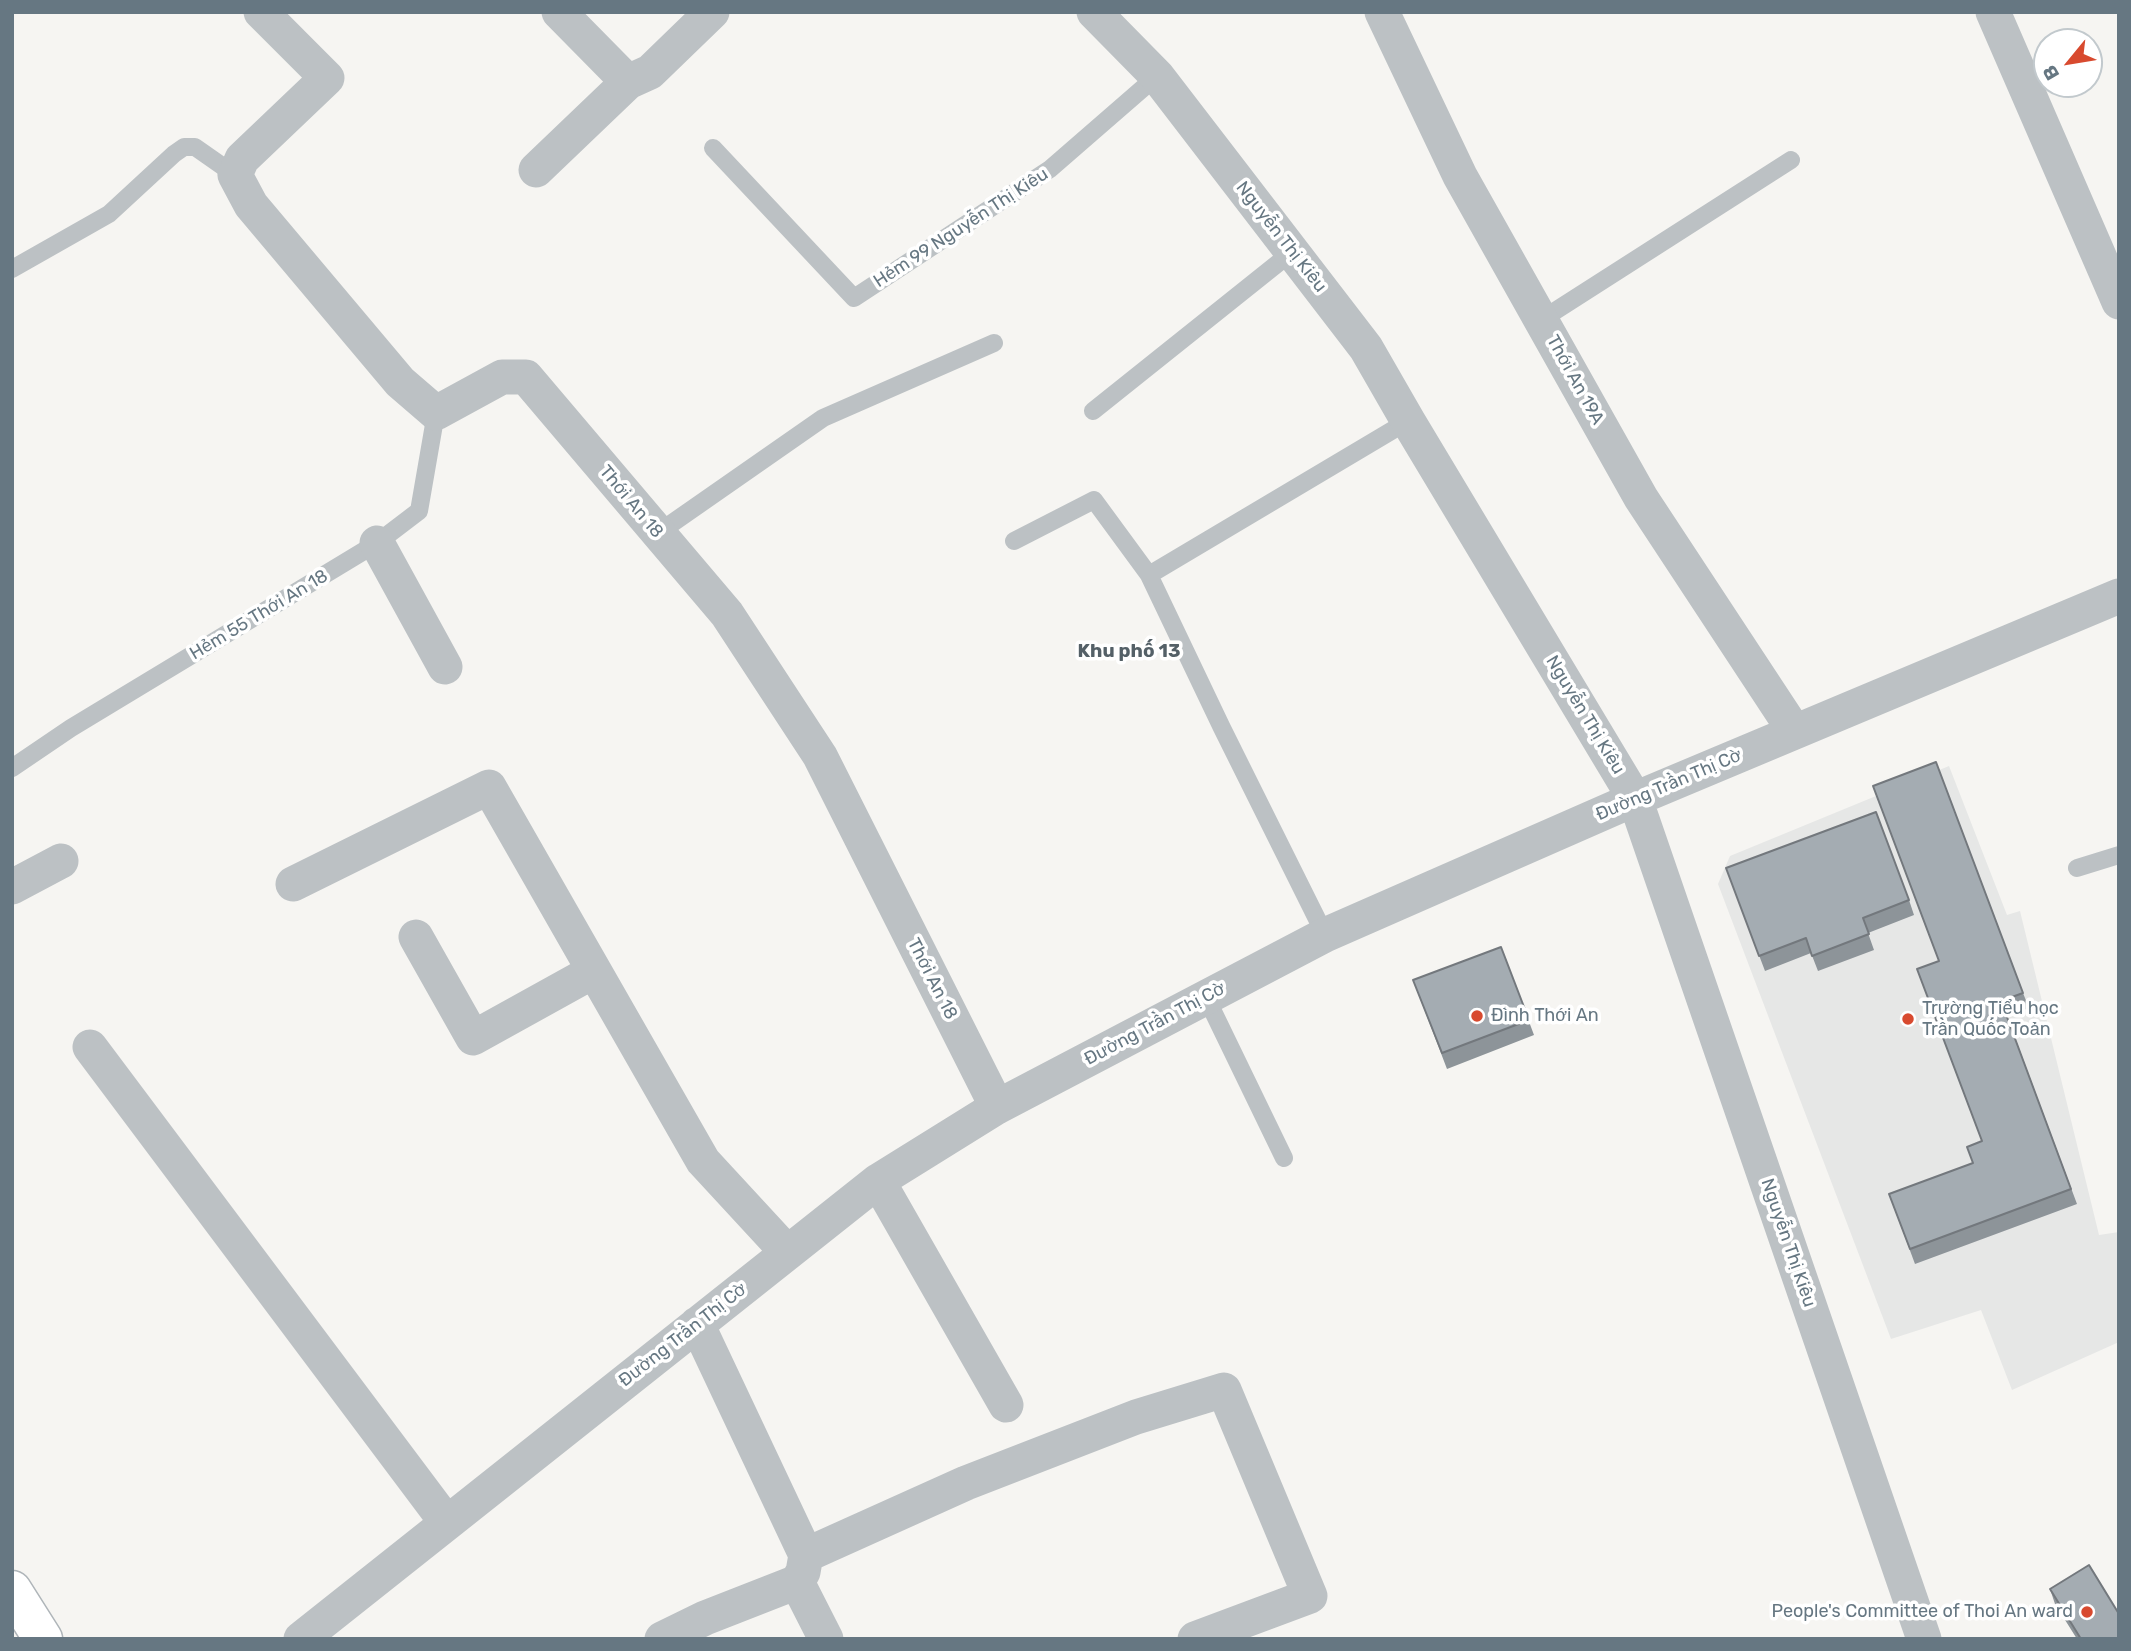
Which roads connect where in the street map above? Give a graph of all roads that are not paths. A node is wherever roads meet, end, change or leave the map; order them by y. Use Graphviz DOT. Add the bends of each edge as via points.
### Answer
graph roads {
  1 [pos="261,12"];
  2 [pos="559,12"];
  3 [pos="712,12"];
  4 [pos="1094,12"];
  5 [pos="1382,12"];
  6 [pos="1993,12"];
  7 [pos="1157,76"];
  8 [pos="628,82"];
  9 [pos="713,148"];
  10 [pos="1791,160"];
  11 [pos="536,170"];
  12 [pos="235,176"];
  13 [pos="1292,252"];
  14 [pos="12,269"];
  15 [pos="2119,302"];
  16 [pos="1541,320"];
  17 [pos="994,343"];
  18 [pos="1093,411"];
  19 [pos="436,413"];
  20 [pos="1408,421"];
  21 [pos="658,533"];
  22 [pos="1014,541"];
  23 [pos="377,542"];
  24 [pos="1149,575"];
  25 [pos="2119,596"];
  26 [pos="445,667"];
  27 [pos="1796,732"];
  28 [pos="12,768"];
  29 [pos="1635,799"];
  30 [pos="2119,855"];
  31 [pos="61,861"];
  32 [pos="2077,868"];
  33 [pos="293,884"];
  34 [pos="12,887"];
  35 [pos="1325,935"];
  36 [pos="416,937"];
  37 [pos="594,971"];
  38 [pos="1206,998"];
  39 [pos="90,1047"];
  40 [pos="997,1107"];
  41 [pos="1284,1158"];
  42 [pos="878,1181"];
  43 [pos="787,1252"];
  44 [pos="697,1324"];
  45 [pos="1006,1405"];
  46 [pos="447,1523"];
  47 [pos="801,1568"];
  48 [pos="12,1590"];
  49 [pos="43,1639"];
  50 [pos="301,1639"];
  51 [pos="662,1639"];
  52 [pos="827,1639"];
  53 [pos="1195,1639"];
  54 [pos="1924,1639"];
  1 -- 12 [label="street" via="327,78 242,159"];
  2 -- 8 [label="street"];
  3 -- 8 [label="street" via="650,72"];
  4 -- 7 [label="street, Nguyễn Thị Kiêu"];
  5 -- 16 [label="street, Thới An 19A" via="1460,176"];
  6 -- 15 [label="street"];
  7 -- 9 [label="lane, Hẻm 99 Nguyễn Thị Kiêu" via="1050,169 854,298"];
  7 -- 13 [label="street, Nguyễn Thị Kiêu"];
  8 -- 11 [label="street"];
  10 -- 16 [label="lane"];
  12 -- 14 [label="lane" via="195,147 184,148 109,214"];
  12 -- 19 [label="street" via="251,205 343,317 400,382"];
  13 -- 18 [label="lane"];
  13 -- 20 [label="street, Nguyễn Thị Kiêu" via="1366,348"];
  16 -- 27 [label="street, Thới An 19A" via="1641,498"];
  17 -- 21 [label="lane" via="823,418"];
  19 -- 21 [label="street, Thới An 18" via="502,377 527,377"];
  19 -- 23 [label="lane, Hẻm 55 Thới An 18" via="419,511"];
  20 -- 24 [label="lane"];
  20 -- 29 [label="street, Nguyễn Thị Kiêu"];
  21 -- 40 [label="street, Thới An 18" via="727,614 820,756"];
  22 -- 24 [label="lane" via="1094,500"];
  23 -- 26 [label="street"];
  23 -- 28 [label="lane, Hẻm 55 Thới An 18"];
  24 -- 35 [label="lane"];
  25 -- 27 [label="street, Đường Trần Thị Cờ"];
  27 -- 29 [label="street, Đường Trần Thị Cờ"];
  29 -- 35 [label="street, Đường Trần Thị Cờ"];
  29 -- 54 [label="street, Nguyễn Thị Kiêu"];
  30 -- 32 [label="lane"];
  31 -- 34 [label="street"];
  33 -- 37 [label="street" via="489,787"];
  35 -- 38 [label="street, Đường Trần Thị Cờ"];
  36 -- 37 [label="street" via="473,1038"];
  37 -- 43 [label="street" via="703,1161"];
  38 -- 40 [label="street, Đường Trần Thị Cờ"];
  38 -- 41 [label="lane"];
  39 -- 46 [label="street"];
  40 -- 42 [label="street, Đường Trần Thị Cờ"];
  42 -- 43 [label="street, Đường Trần Thị Cờ"];
  42 -- 45 [label="street"];
  43 -- 44 [label="street, Đường Trần Thị Cờ"];
  44 -- 46 [label="street, Đường Trần Thị Cờ"];
  44 -- 47 [label="street"];
  46 -- 50 [label="street, Đường Trần Thị Cờ"];
  47 -- 51 [label="street"];
  47 -- 52 [label="street"];
  47 -- 53 [label="street" via="966,1483 1136,1417 1224,1391 1310,1596"];
  48 -- 49 [label="street"];
}
